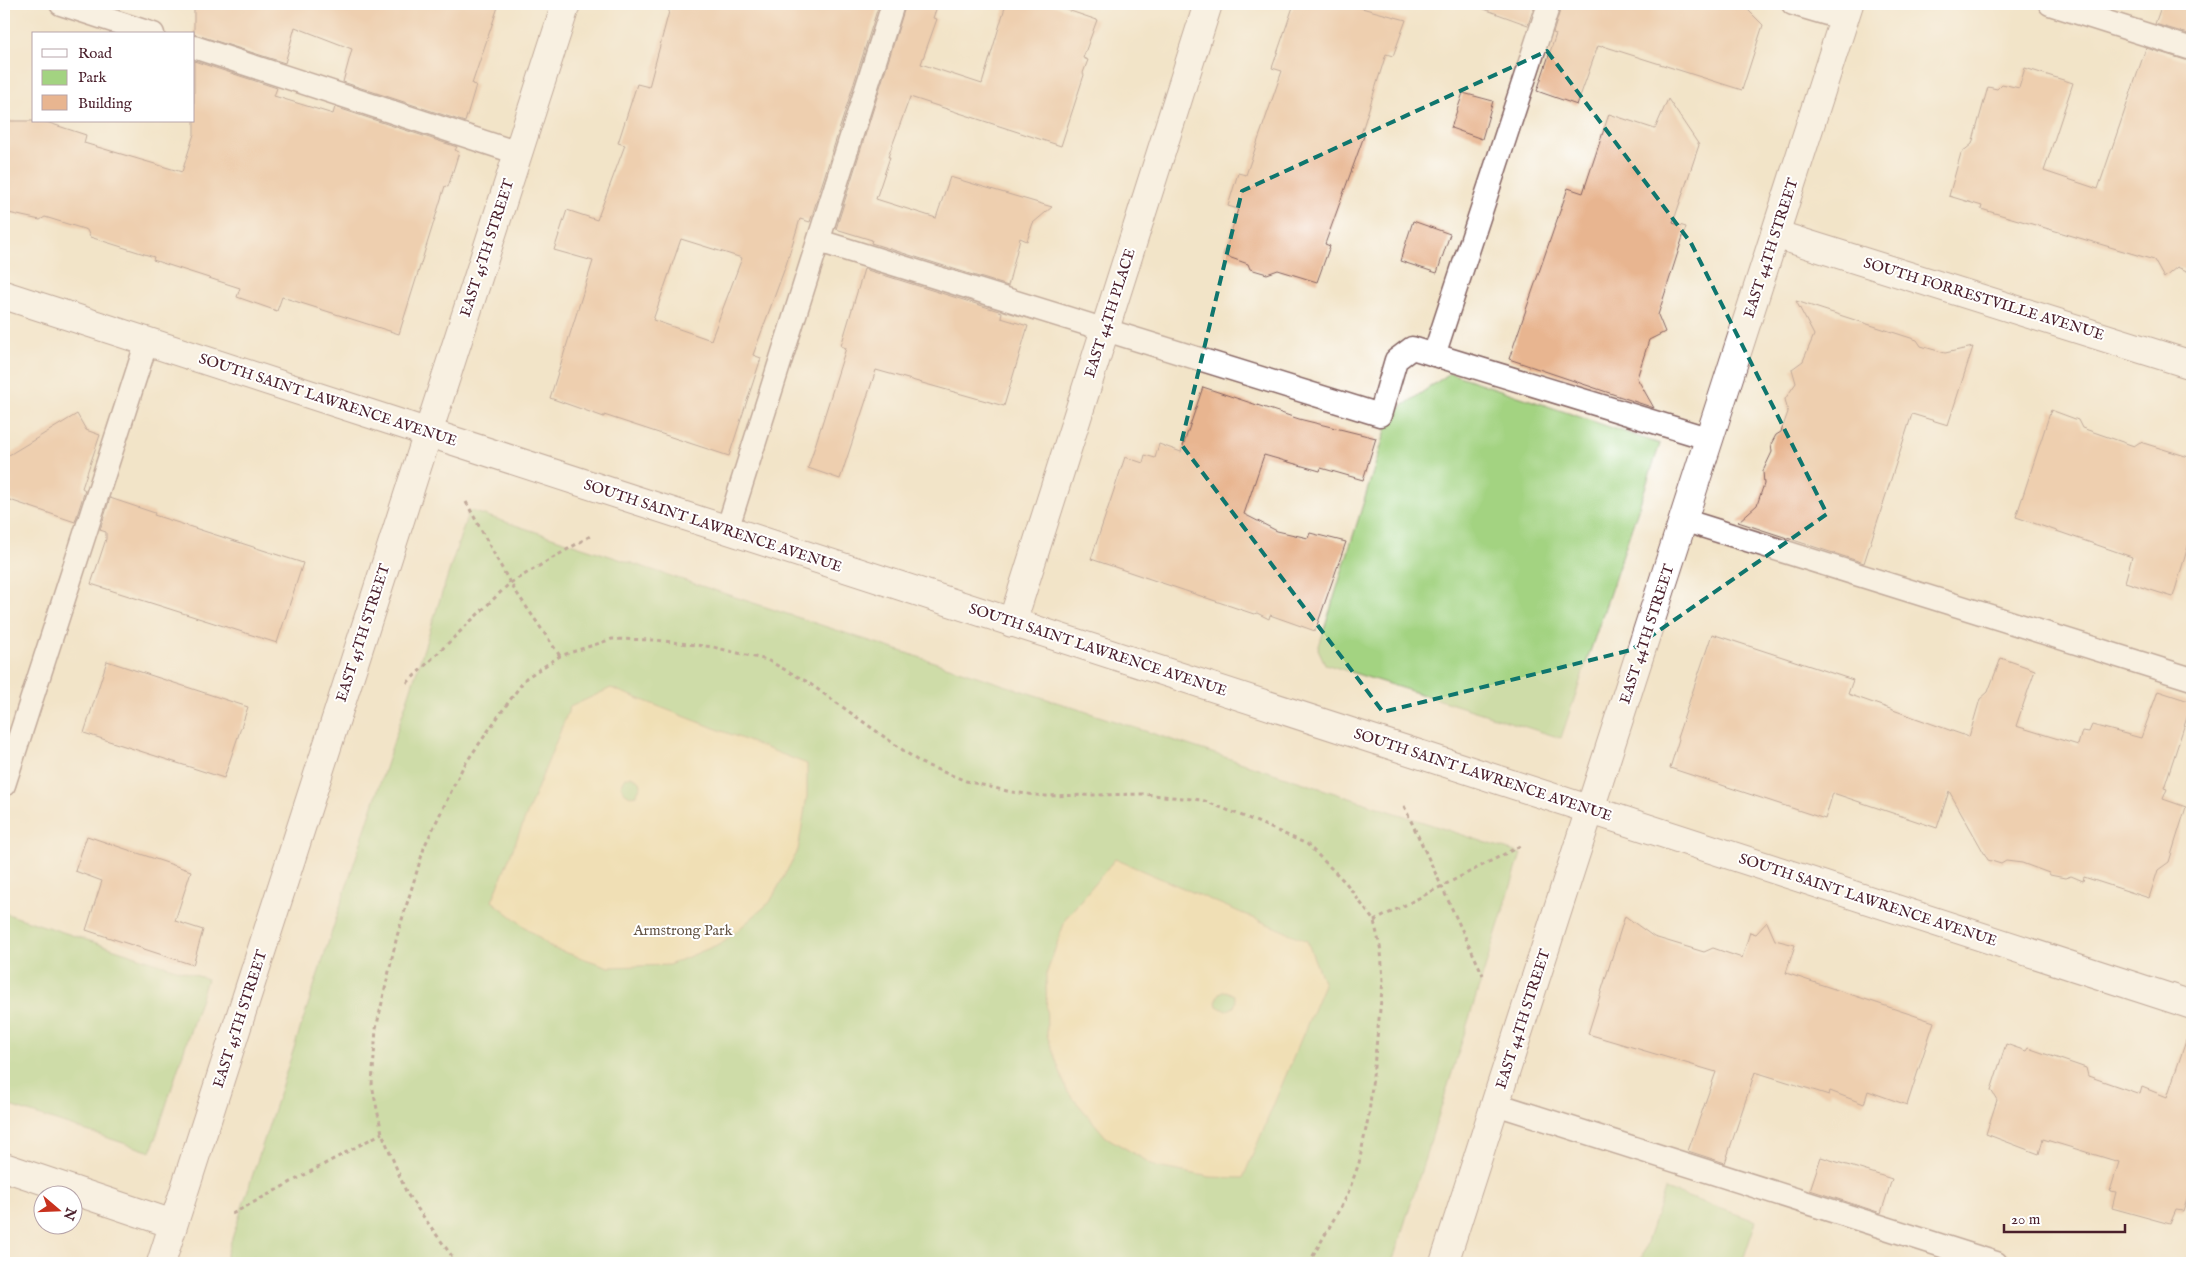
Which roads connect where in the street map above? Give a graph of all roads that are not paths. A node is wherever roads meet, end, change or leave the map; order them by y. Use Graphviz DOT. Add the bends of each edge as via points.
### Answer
graph roads {
  1 [pos="61,4"];
  2 [pos="566,4"];
  3 [pos="892,4"];
  4 [pos="1208,4"];
  5 [pos="1548,4"];
  6 [pos="1793,4"];
  7 [pos="2050,4"];
  8 [pos="1847,11"];
  9 [pos="147,32"];
  10 [pos="195,47"];
  11 [pos="2192,49"];
  12 [pos="518,153"];
  13 [pos="1775,234"];
  14 [pos="819,240"];
  15 [pos="4,295"];
  16 [pos="1104,329"];
  17 [pos="147,341"];
  18 [pos="1434,354"];
  19 [pos="2192,365"];
  20 [pos="428,433"];
  21 [pos="1710,439"];
  22 [pos="1683,520"];
  23 [pos="727,530"];
  24 [pos="1012,623"];
  25 [pos="2192,679"];
  26 [pos="11,739"];
  27 [pos="4,785"];
  28 [pos="1590,810"];
  29 [pos="2192,1005"];
  30 [pos="1496,1104"];
  31 [pos="4,1167"];
  32 [pos="173,1224"];
  33 [pos="161,1263"];
  34 [pos="1444,1263"];
  35 [pos="1996,1263"];
  1 -- 9 [label="lane"];
  2 -- 12 [label="street, EAST 45TH STREET"];
  3 -- 14 [label="lane"];
  4 -- 16 [label="street, EAST 44TH PLACE"];
  5 -- 18 [label="lane"];
  6 -- 8 [label="lane"];
  7 -- 11 [label="lane"];
  8 -- 13 [label="street, EAST 44TH STREET"];
  10 -- 12 [label="lane"];
  12 -- 20 [label="street, EAST 45TH STREET"];
  13 -- 19 [label="street, SOUTH FORRESTVILLE AVENUE"];
  13 -- 21 [label="street, EAST 44TH STREET"];
  14 -- 16 [label="lane"];
  14 -- 23 [label="lane"];
  15 -- 17 [label="street, SOUTH SAINT LAWRENCE AVENUE"];
  16 -- 18 [label="lane" via="1380,414 1396,360 1412,348"];
  16 -- 24 [label="street, EAST 44TH PLACE"];
  17 -- 20 [label="street, SOUTH SAINT LAWRENCE AVENUE"];
  17 -- 26 [label="lane"];
  18 -- 21 [label="lane"];
  20 -- 23 [label="street, SOUTH SAINT LAWRENCE AVENUE"];
  20 -- 32 [label="street, EAST 45TH STREET"];
  21 -- 22 [label="street, EAST 44TH STREET"];
  22 -- 25 [label="lane"];
  22 -- 28 [label="street, EAST 44TH STREET"];
  23 -- 24 [label="street, SOUTH SAINT LAWRENCE AVENUE"];
  24 -- 28 [label="street, SOUTH SAINT LAWRENCE AVENUE"];
  26 -- 27 [label="lane"];
  28 -- 29 [label="street, SOUTH SAINT LAWRENCE AVENUE"];
  28 -- 30 [label="street, EAST 44TH STREET"];
  30 -- 34 [label="street, EAST 44TH STREET"];
  30 -- 35 [label="lane"];
  31 -- 32 [label="street"];
  32 -- 33 [label="street, EAST 45TH STREET"];
}
